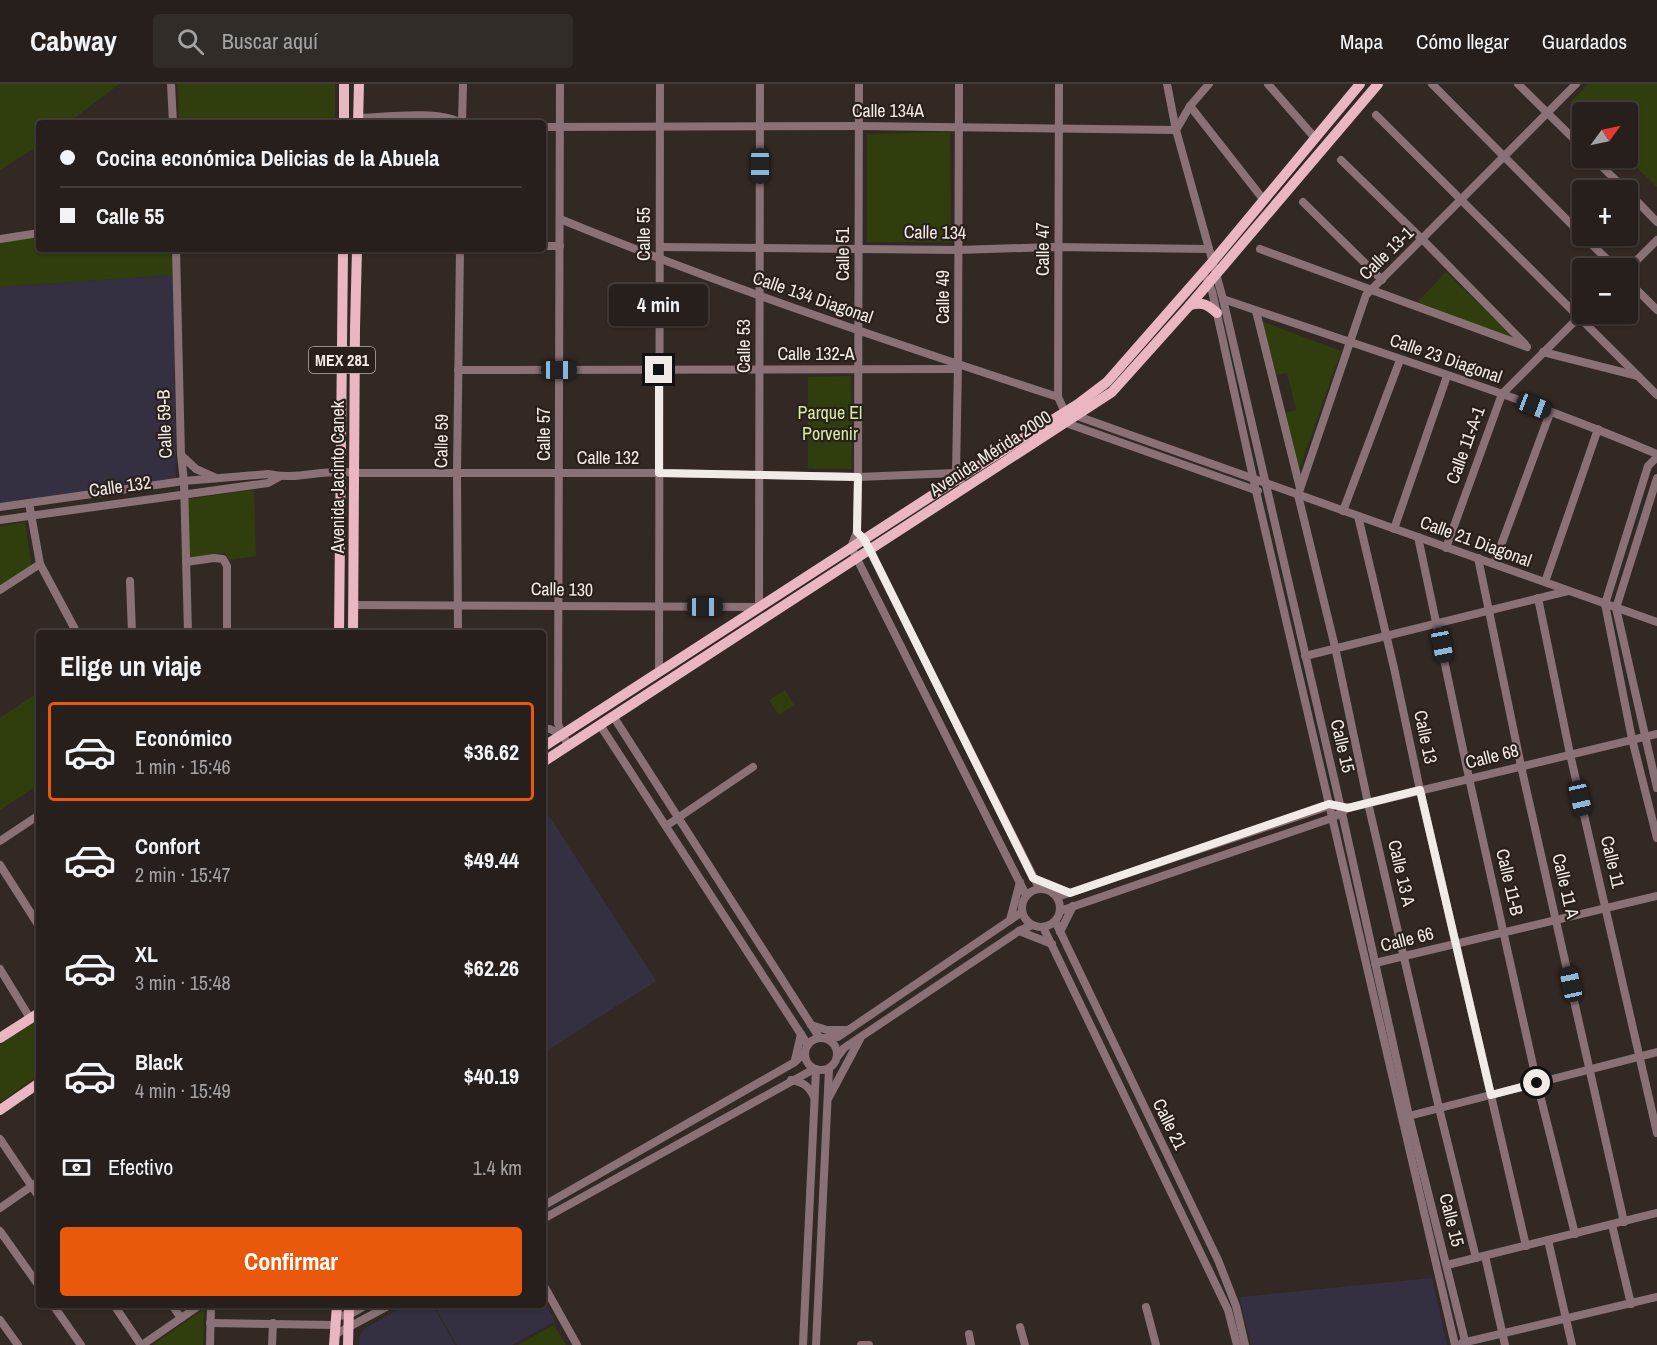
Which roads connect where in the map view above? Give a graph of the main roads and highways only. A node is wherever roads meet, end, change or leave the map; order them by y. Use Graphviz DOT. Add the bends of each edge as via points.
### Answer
graph roads {
  1 [pos="344,84"];
  2 [pos="359,84"];
  3 [pos="1360,84"];
  4 [pos="1378,84"];
  5 [pos="344,120"];
  6 [pos="358,120"];
  7 [pos="343,252"];
  8 [pos="357,252"];
  9 [pos="1190,305"];
  10 [pos="1217,313"];
  11 [pos="1066,417"];
  12 [pos="341,432"];
  13 [pos="354,432"];
  14 [pos="339,538"];
  15 [pos="354,538"];
  16 [pos="762,612"];
  17 [pos="339,630"];
  18 [pos="353,630"];
  19 [pos="546,745"];
  20 [pos="546,760"];
  21 [pos="35,1015"];
  22 [pos="0,1038"];
  23 [pos="36,1085"];
  24 [pos="0,1110"];
  25 [pos="349,1310"];
  26 [pos="348,1345"];
  1 -- 5 [label="main road"];
  2 -- 6 [label="main road"];
  3 -- 11 [label="main road, Avenida Mérida 2000" via="1107,382"];
  4 -- 9 [label="main road, Avenida Mérida 2000"];
  7 -- 12 [label="main road, Avenida Jacinto Canek / MEX 281"];
  8 -- 13 [label="main road, Avenida Jacinto Canek / MEX 281"];
  9 -- 10 [label="main road" via="1207,304"];
  9 -- 11 [label="main road, Avenida Mérida 2000" via="1112,392 1077,416"];
  11 -- 16 [label="main road, Avenida Mérida 2000" via="858,559"];
  11 -- 16 [label="main road, Avenida Mérida 2000" via="957,476 860,536 852,548"];
  12 -- 13 [label="main road"];
  12 -- 14 [label="main road, Avenida Jacinto Canek / MEX 281"];
  13 -- 15 [label="main road, Avenida Jacinto Canek / MEX 281"];
  14 -- 15 [label="main road"];
  14 -- 17 [label="main road, Avenida Jacinto Canek / MEX 281"];
  15 -- 18 [label="main road, Avenida Jacinto Canek / MEX 281"];
  16 -- 19 [label="main road, Avenida Mérida 2000"];
  16 -- 20 [label="main road, Avenida Mérida 2000"];
  21 -- 22 [label="main road"];
  23 -- 24 [label="main road"];
  25 -- 26 [label="main road"];
}
